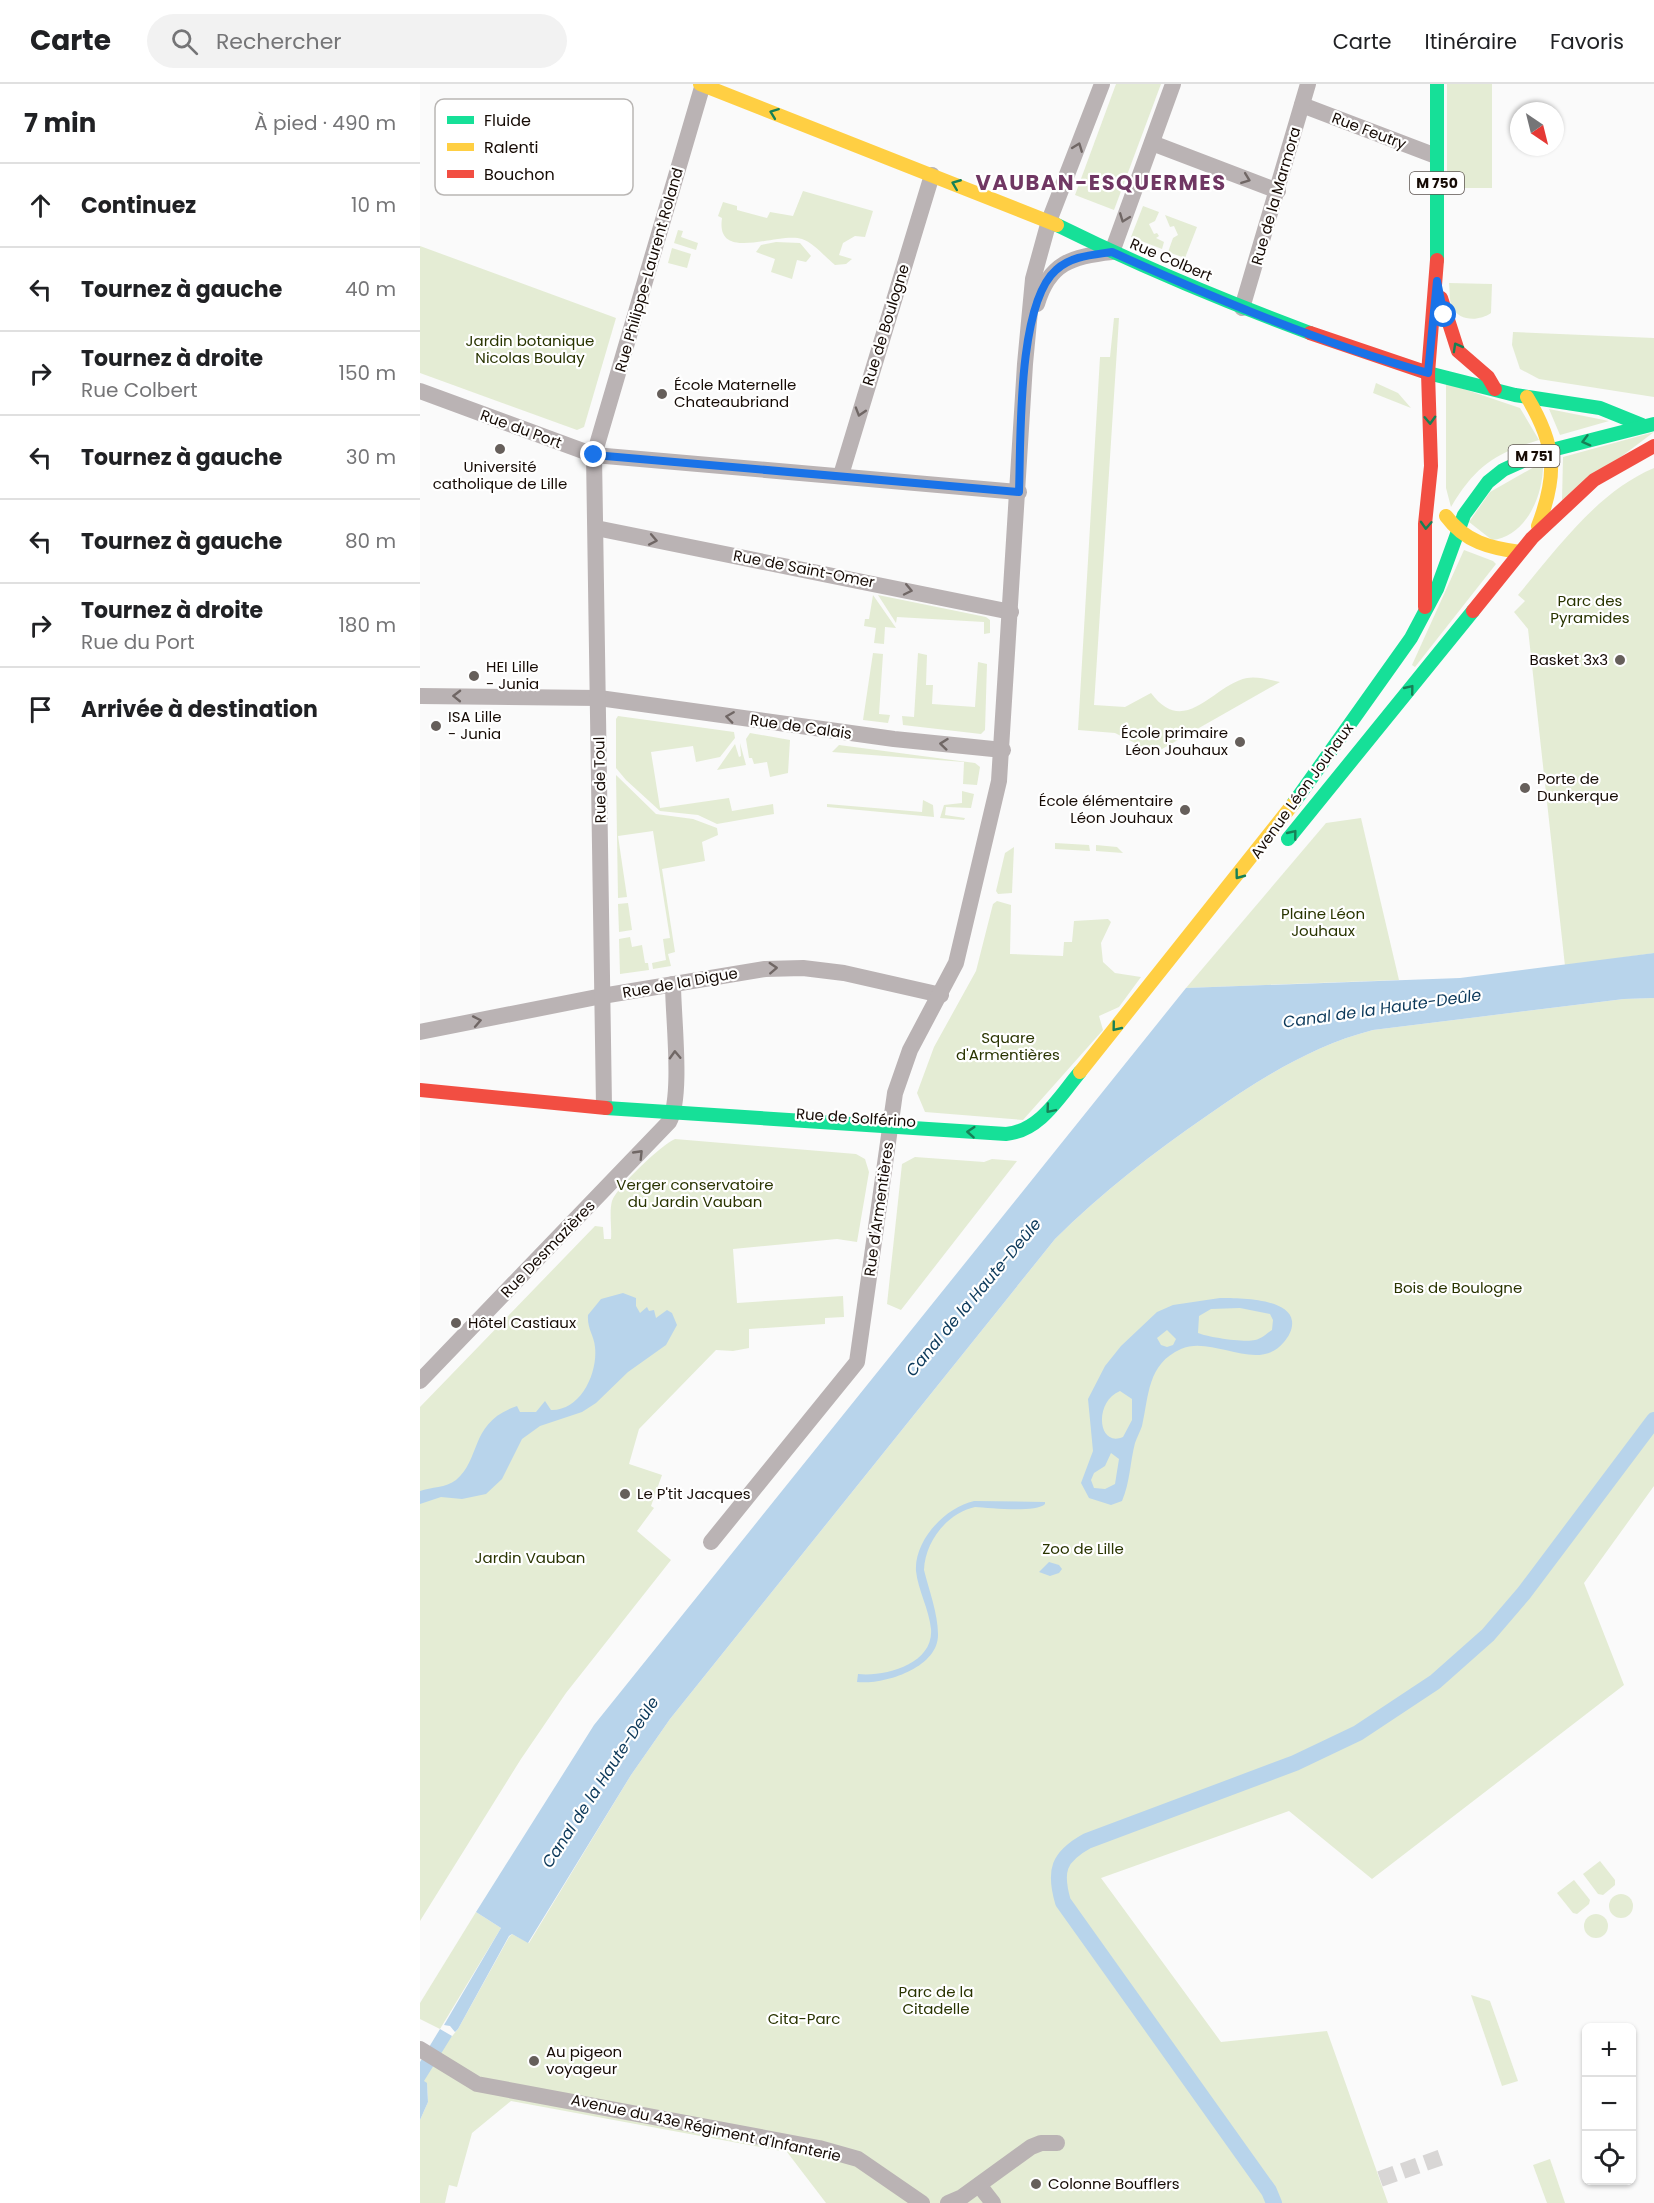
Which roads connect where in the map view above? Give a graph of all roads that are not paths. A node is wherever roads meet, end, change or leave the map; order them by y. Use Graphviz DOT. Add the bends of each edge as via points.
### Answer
graph roads {
  1 [pos="702,84"];
  2 [pos="1102,84"];
  3 [pos="1173,84"];
  4 [pos="1308,84"];
  5 [pos="1437,84"];
  6 [pos="1302,105"];
  7 [pos="1152,143"];
  8 [pos="1436,156"];
  9 [pos="932,175"];
  10 [pos="1278,191"];
  11 [pos="1049,221"];
  12 [pos="1112,252"];
  13 [pos="1437,281"];
  14 [pos="1242,308"];
  15 [pos="1028,334"];
  16 [pos="1428,373"];
  17 [pos="1495,389"];
  18 [pos="420,391"];
  19 [pos="1527,397"];
  20 [pos="1648,425"];
  21 [pos="1654,446"];
  22 [pos="1552,450"];
  23 [pos="594,455"];
  24 [pos="1431,466"];
  25 [pos="841,475"];
  26 [pos="1019,492"];
  27 [pos="596,528"];
  28 [pos="1457,530"];
  29 [pos="1532,538"];
  30 [pos="1520,552"];
  31 [pos="1011,612"];
  32 [pos="1424,617"];
  33 [pos="420,696"];
  34 [pos="599,698"];
  35 [pos="1003,750"];
  36 [pos="1277,853"];
  37 [pos="673,984"];
  38 [pos="941,995"];
  39 [pos="602,996"];
  40 [pos="420,1032"];
  41 [pos="1103,1066"];
  42 [pos="420,1090"];
  43 [pos="604,1106"];
  44 [pos="674,1114"];
  45 [pos="1059,1120"];
  46 [pos="1028,1129"];
  47 [pos="889,1132"];
  48 [pos="1008,1148"];
  49 [pos="420,1382"];
  50 [pos="711,1542"];
  51 [pos="420,2049"];
  52 [pos="1058,2143"];
  53 [pos="979,2185"];
  54 [pos="922,2203"];
  55 [pos="948,2203"];
  56 [pos="993,2203"];
  9 -- 1 [label="main road, Rue Colbert, one-way"];
  1 -- 23 [label="street, Rue Philippe-Laurent Roland"];
  11 -- 2 [label="street, one-way"];
  3 -- 7 [label="street"];
  4 -- 6 [label="street, Rue de la Marmora"];
  5 -- 8 [label="main road, M 750"];
  6 -- 8 [label="street, Rue Feutry"];
  6 -- 10 [label="street, Rue de la Marmora"];
  7 -- 10 [label="street, one-way"];
  7 -- 12 [label="street, one-way"];
  8 -- 13 [label="main road, M 750"];
  11 -- 9 [label="main road, Rue Colbert, one-way"];
  9 -- 25 [label="street, Rue de Boulogne, one-way"];
  10 -- 14 [label="street, Rue de la Marmora"];
  11 -- 12 [label="main road, Rue Colbert"];
  11 -- 15 [label="street" via="1033,279"];
  12 -- 14 [label="main road, Rue Colbert"];
  12 -- 15 [label="street" via="1081,257 1053,272 1042,289"];
  13 -- 16 [label="main road, M 750"];
  17 -- 13 [label="main road, M 750, one-way" via="1488,377 1465,360 1454,343"];
  14 -- 16 [label="main road, Rue Colbert"];
  15 -- 26 [label="street, Rue d'Armentières"];
  16 -- 17 [label="main road, Rue Colbert"];
  16 -- 24 [label="main road, M 750, one-way"];
  17 -- 19 [label="main road, Rue Colbert"];
  18 -- 23 [label="street, Rue du Port"];
  19 -- 20 [label="main road, Rue Colbert / M 751" via="1604,407"];
  19 -- 22 [label="main road, Avenue Léon Jouhaux" via="1545,427"];
  20 -- 22 [label="main road, Avenue Léon Jouhaux / M 751, one-way"];
  21 -- 29 [label="main road, Avenue Léon Jouhaux" via="1594,480"];
  22 -- 28 [label="main road, Avenue Léon Jouhaux / M 751" via="1498,473 1476,494"];
  22 -- 29 [label="main road, Avenue Léon Jouhaux" via="1551,490"];
  23 -- 25 [label="street, Rue du Port"];
  23 -- 27 [label="street, Rue de Toul"];
  24 -- 28 [label="main road" via="1440,506"];
  24 -- 32 [label="main road, M 750, one-way" via="1425,524"];
  25 -- 26 [label="street, Rue du Port"];
  26 -- 31 [label="street, Rue d'Armentières"];
  27 -- 31 [label="street, Rue de Saint-Omer, one-way"];
  27 -- 34 [label="street, Rue de Toul"];
  28 -- 30 [label="main road" via="1476,543"];
  28 -- 32 [label="main road, Avenue Léon Jouhaux / M 751"];
  29 -- 30 [label="main road, Avenue Léon Jouhaux"];
  36 -- 30 [label="main road, Avenue Léon Jouhaux, one-way"];
  31 -- 35 [label="street, Rue d'Armentières"];
  32 -- 46 [label="main road, Avenue Léon Jouhaux, one-way" via="1319,770 1231,886 1045,1114"];
  34 -- 33 [label="street, Rue de Calais, one-way"];
  35 -- 34 [label="street, Rue de Calais, one-way" via="894,739"];
  34 -- 39 [label="street, Rue de Toul"];
  35 -- 38 [label="street, Rue d'Armentières" via="960,950"];
  37 -- 38 [label="street, Rue de la Digue, one-way" via="765,969 803,968 876,979"];
  37 -- 39 [label="street, Rue de la Digue"];
  44 -- 37 [label="street, one-way"];
  38 -- 47 [label="street, Rue d'Armentières" via="905,1062"];
  40 -- 39 [label="street, Rue de la Digue, one-way"];
  39 -- 43 [label="street, Rue de Toul"];
  41 -- 45 [label="main road"];
  42 -- 43 [label="main road, Rue de Solférino"];
  43 -- 44 [label="main road, Rue de Solférino"];
  44 -- 47 [label="main road, Rue de Solférino" via="716,1124"];
  49 -- 44 [label="street, Rue Desmazières, one-way"];
  46 -- 47 [label="main road, Rue de Solférino, one-way" via="1012,1135"];
  47 -- 48 [label="main road, Rue de Solférino"];
  47 -- 50 [label="street, Rue d'Armentières" via="857,1362"];
  51 -- 54 [label="street, Avenue du 43e Régiment d'Infanterie" via="477,2084 819,2148 858,2159"];
  52 -- 53 [label="street" via="1031,2147"];
  53 -- 55 [label="street"];
  53 -- 56 [label="street"];
}
